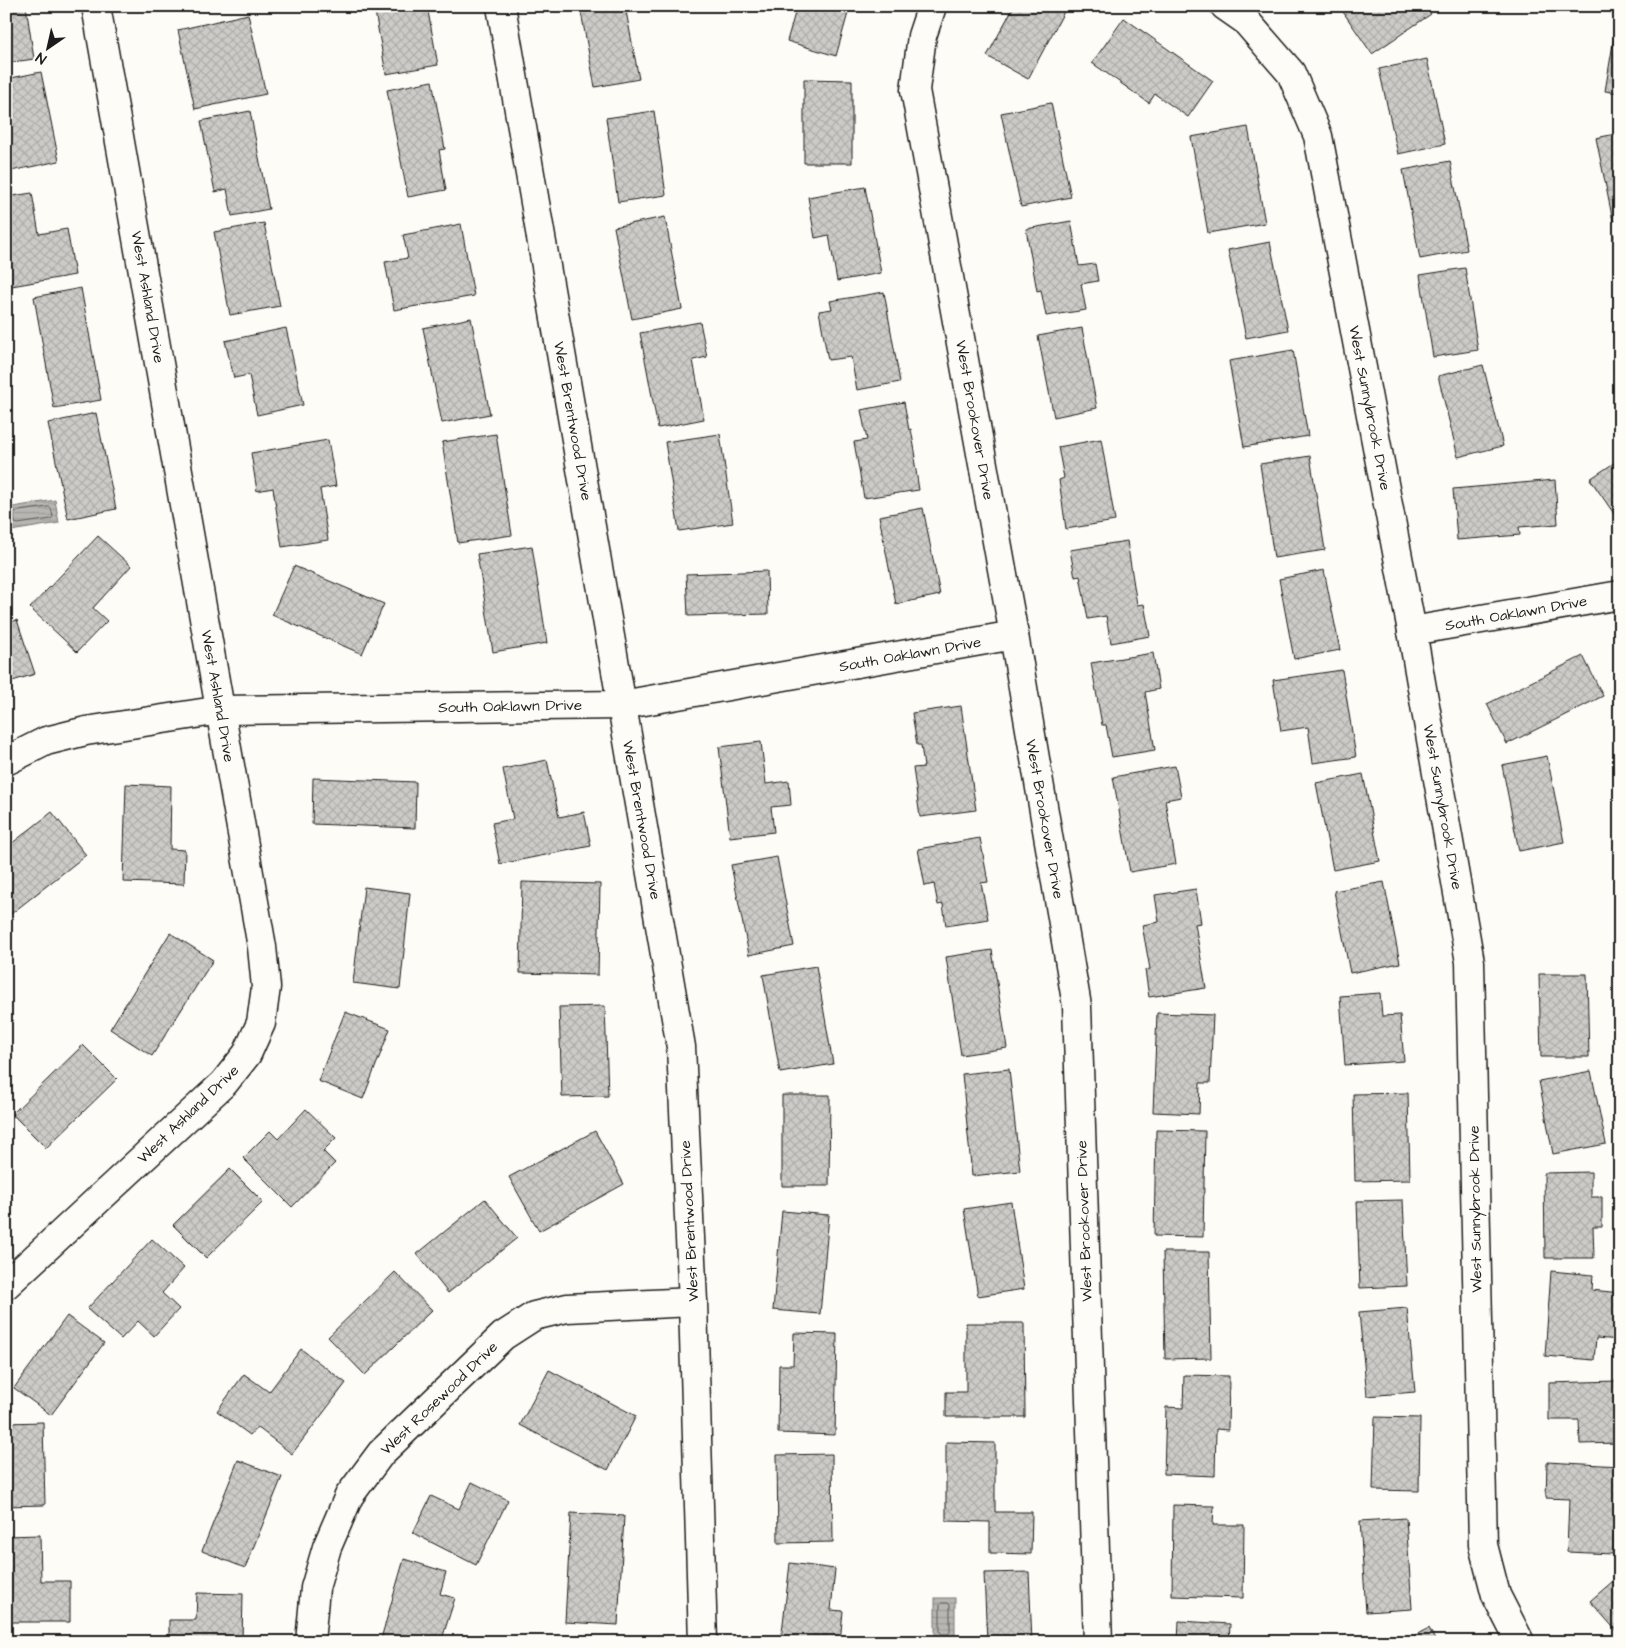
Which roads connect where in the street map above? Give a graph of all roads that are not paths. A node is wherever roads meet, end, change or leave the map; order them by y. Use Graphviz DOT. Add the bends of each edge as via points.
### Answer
graph roads {
  1 [pos="96,6"];
  2 [pos="501,6"];
  3 [pos="932,6"];
  4 [pos="1225,6"];
  5 [pos="1620,595"];
  6 [pos="1412,631"];
  7 [pos="1014,635"];
  8 [pos="622,705"];
  9 [pos="220,710"];
  10 [pos="6,761"];
  11 [pos="6,1285"];
  12 [pos="692,1302"];
  13 [pos="310,1642"];
  14 [pos="703,1642"];
  15 [pos="1098,1642"];
  16 [pos="1520,1642"];
  1 -- 9 [label="street, West Ashland Drive"];
  2 -- 8 [label="street, West Brentwood Drive"];
  3 -- 7 [label="street, West Brookover Drive" via="922,36 915,90"];
  4 -- 6 [label="street, West Sunnybrook Drive" via="1245,20 1291,73 1318,136"];
  5 -- 6 [label="street, South Oaklawn Drive"];
  6 -- 16 [label="street, West Sunnybrook Drive" via="1470,962 1483,1545 1496,1595"];
  7 -- 8 [label="street, South Oaklawn Drive"];
  7 -- 15 [label="street, West Brookover Drive" via="1077,1006"];
  8 -- 9 [label="street, South Oaklawn Drive"];
  8 -- 12 [label="street, West Brentwood Drive" via="681,1047"];
  9 -- 10 [label="street, South Oaklawn Drive" via="86,731 46,742"];
  9 -- 11 [label="street, West Ashland Drive" via="262,947 266,987 260,1023 247,1054 224,1083"];
  12 -- 13 [label="street, West Rosewood Drive" via="567,1308 534,1316 503,1336 381,1453 348,1496 327,1547 315,1588"];
  12 -- 14 [label="street, West Brentwood Drive"];
}
